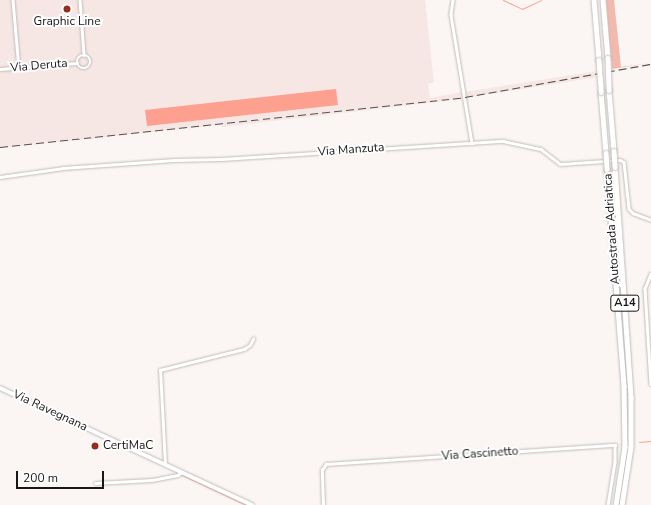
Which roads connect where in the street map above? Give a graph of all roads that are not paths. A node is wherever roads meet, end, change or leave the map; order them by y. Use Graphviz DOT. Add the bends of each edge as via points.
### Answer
graph roads {
  1 [pos="12,0"];
  2 [pos="80,0"];
  3 [pos="453,0"];
  4 [pos="594,0"];
  5 [pos="603,0"];
  6 [pos="84,55"];
  7 [pos="77,63"];
  8 [pos="19,68"];
  9 [pos="0,69"];
  10 [pos="472,143"];
  11 [pos="0,176"];
  12 [pos="651,220"];
  13 [pos="651,274"];
  14 [pos="253,338"];
  15 [pos="651,384"];
  16 [pos="0,388"];
  17 [pos="166,465"];
  18 [pos="180,472"];
  19 [pos="95,483"];
  20 [pos="252,505"];
  21 [pos="323,505"];
  22 [pos="608,505"];
  23 [pos="616,505"];
  24 [pos="622,505"];
  1 -- 8 [label="street"];
  2 -- 6 [label="street"];
  3 -- 10 [label="street" via="451,15"];
  4 -- 23 [label="highway, Autostrada Adriatica / A14, bridge" via="623,378 625,447"];
  5 -- 24 [label="highway, Autostrada Adriatica / A14, bridge" via="631,397 631,447"];
  6 -- 7 [label="street" via="79,57"];
  6 -- 7 [label="street" via="91,60 91,67 82,70"];
  7 -- 8 [label="street, Via Deruta"];
  8 -- 9 [label="street, Via Deruta"];
  10 -- 11 [label="street, Via Manzuta" via="174,160 63,168"];
  10 -- 12 [label="street, Via Manzuta" via="502,141 529,145 541,149 560,164 620,160 626,168 629,209"];
  13 -- 15 [label="street" via="645,289"];
  14 -- 17 [label="street" via="250,345 244,349 160,370"];
  16 -- 17 [label="main road, Via Ravegnana"];
  17 -- 18 [label="main road, Via Ravegnana"];
  18 -- 19 [label="street" via="178,475 152,480"];
  18 -- 20 [label="main road, Via Ravegnana"];
  21 -- 22 [label="street, Via Cascinetto" via="322,470 326,464 615,445"];
}
